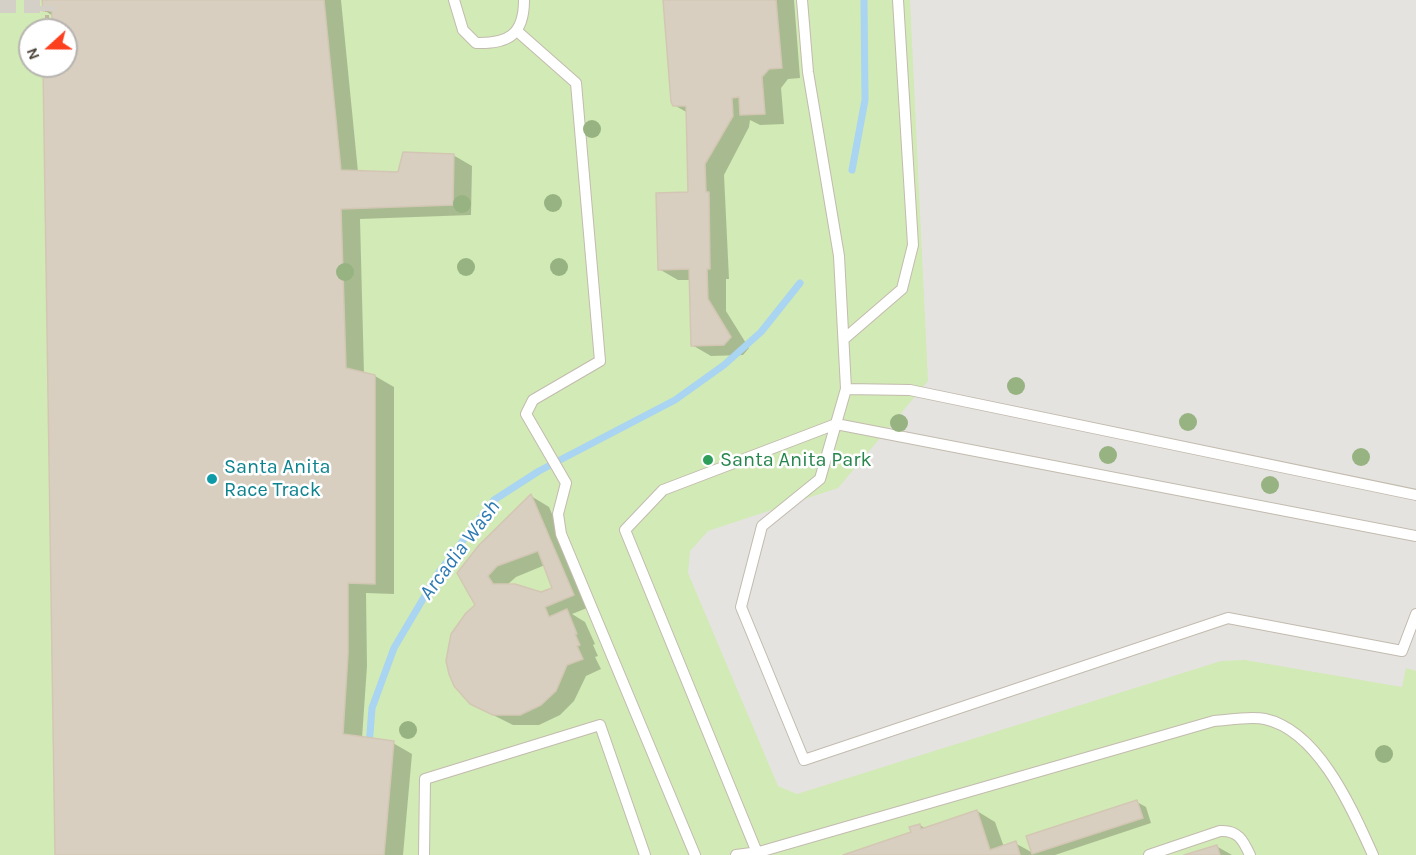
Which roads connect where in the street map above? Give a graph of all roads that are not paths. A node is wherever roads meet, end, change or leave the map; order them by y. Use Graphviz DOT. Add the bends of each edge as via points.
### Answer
graph roads {
  1 [pos="454,0"];
  2 [pos="524,0"];
  3 [pos="802,0"];
  4 [pos="898,0"];
  5 [pos="517,31"];
  6 [pos="844,339"];
  7 [pos="846,389"];
  8 [pos="836,424"];
  9 [pos="1416,495"];
  10 [pos="1416,536"];
  11 [pos="1416,614"];
  12 [pos="758,853"];
  13 [pos="424,855"];
  14 [pos="645,855"];
  15 [pos="695,855"];
  16 [pos="736,855"];
  17 [pos="1149,855"];
  18 [pos="1250,855"];
  19 [pos="1372,855"];
  1 -- 5 [label="lane" via="463,30 476,43 507,40"];
  2 -- 5 [label="lane" via="524,14"];
  3 -- 6 [label="lane" via="808,72 839,256"];
  4 -- 6 [label="lane" via="913,245 902,289"];
  5 -- 15 [label="lane" via="576,83 600,361 533,399 526,414 566,483 558,514 561,534"];
  6 -- 7 [label="lane"];
  7 -- 8 [label="lane"];
  7 -- 9 [label="lane" via="910,390"];
  8 -- 10 [label="lane"];
  8 -- 11 [label="lane" via="820,478 762,526 741,607 804,760 1228,618 1402,651"];
  8 -- 12 [label="lane" via="663,490 625,530"];
  12 -- 16 [label="lane"];
  12 -- 19 [label="lane" via="1214,721 1264,719 1299,735 1322,762 1353,811"];
  13 -- 14 [label="lane" via="425,779 600,725"];
  17 -- 18 [label="lane" via="1220,831 1241,837"];
}
